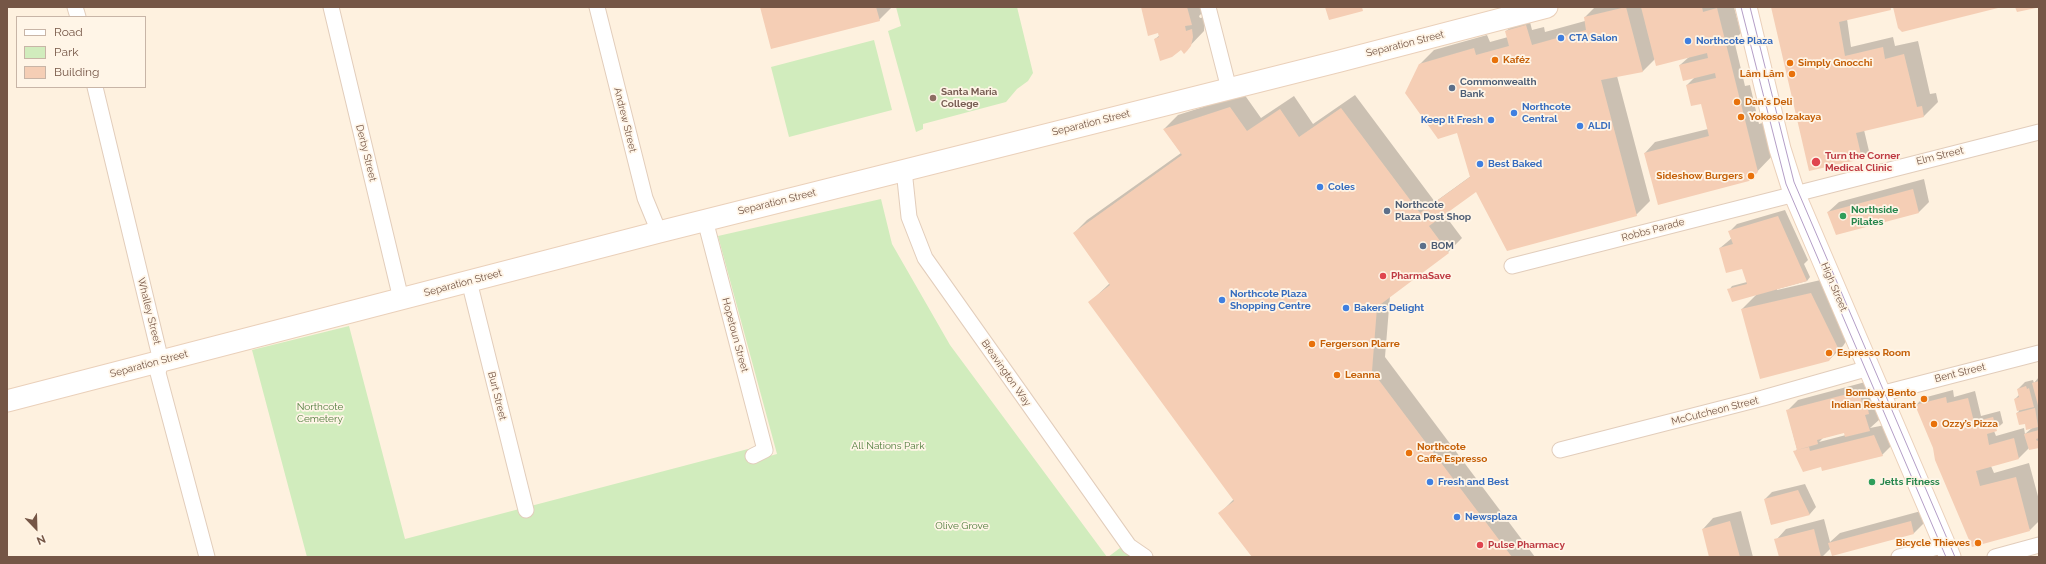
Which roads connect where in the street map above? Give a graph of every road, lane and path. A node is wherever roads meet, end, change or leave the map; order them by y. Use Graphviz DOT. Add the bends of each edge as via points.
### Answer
graph roads {
  1 [pos="331,7"];
  2 [pos="596,7"];
  3 [pos="1208,7"];
  4 [pos="1547,7"];
  5 [pos="1747,8"];
  6 [pos="95,88"];
  7 [pos="1229,89"];
  8 [pos="2039,132"];
  9 [pos="904,170"];
  10 [pos="1794,193"];
  11 [pos="705,220"];
  12 [pos="659,232"];
  13 [pos="1512,266"];
  14 [pos="468,281"];
  15 [pos="401,299"];
  16 [pos="2039,353"];
  17 [pos="161,361"];
  18 [pos="1869,368"];
  19 [pos="1880,394"];
  20 [pos="7,401"];
  21 [pos="1560,450"];
  22 [pos="764,452"];
  23 [pos="526,510"];
  24 [pos="2039,545"];
  25 [pos="1948,551"];
  26 [pos="207,557"];
  27 [pos="1145,557"];
  28 [pos="1899,557"];
  29 [pos="1995,557"];
  1 -- 15 [label="street, Derby Street"];
  2 -- 12 [label="street, Andrew Street" via="646,198"];
  3 -- 7 [label="street"];
  4 -- 7 [label="street, Separation Street"];
  5 -- 10 [label="street, High Street" via="1780,149"];
  6 -- 17 [label="street, Whalley Street"];
  7 -- 9 [label="street, Separation Street"];
  8 -- 10 [label="street, Elm Street"];
  9 -- 11 [label="street, Separation Street"];
  9 -- 27 [label="street, Breavington Way" via="909,216 925,258 1129,546"];
  10 -- 13 [label="street, Robbs Parade"];
  10 -- 18 [label="street, High Street"];
  11 -- 12 [label="street, Separation Street"];
  11 -- 22 [label="street, Hopetoun Street"];
  12 -- 14 [label="street, Separation Street"];
  14 -- 15 [label="street, Separation Street"];
  14 -- 23 [label="street, Burt Street"];
  15 -- 17 [label="street, Separation Street"];
  16 -- 19 [label="street, Bent Street"];
  17 -- 20 [label="street, Separation Street"];
  17 -- 26 [label="street, Whalley Street" via="158,372"];
  18 -- 19 [label="street, High Street"];
  18 -- 21 [label="street, McCutcheon Street"];
  19 -- 25 [label="street, High Street"];
  24 -- 29 [label="street"];
  25 -- 28 [label="street"];
}
